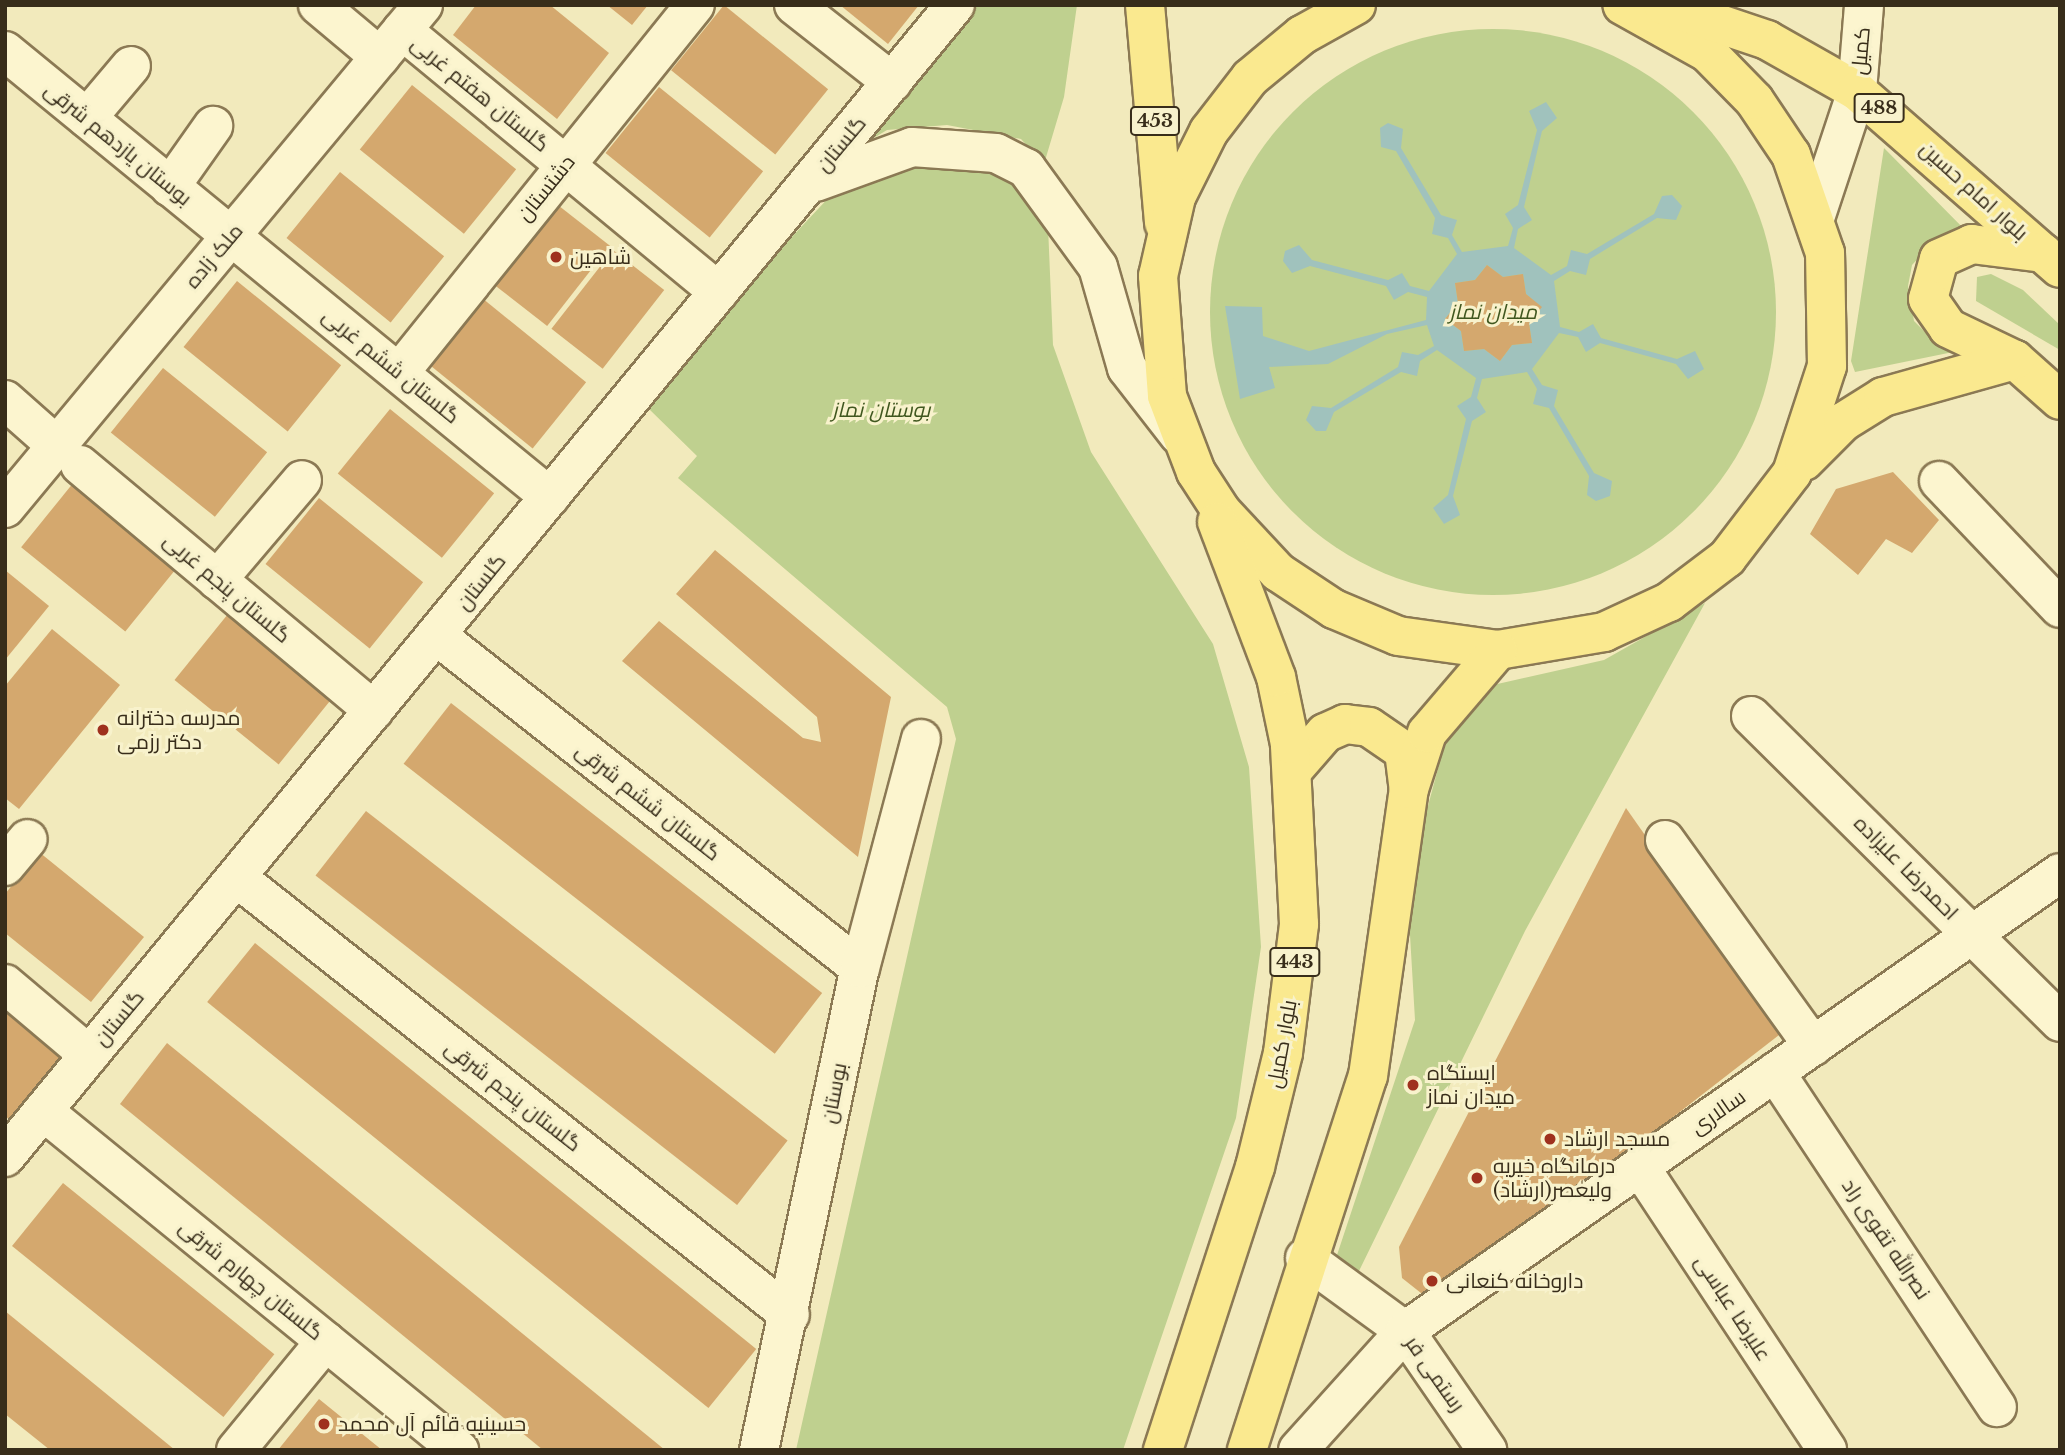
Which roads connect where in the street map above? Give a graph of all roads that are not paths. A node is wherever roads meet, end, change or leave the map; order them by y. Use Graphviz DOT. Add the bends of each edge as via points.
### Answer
graph roads {
  1 [pos="318,5"];
  2 [pos="695,5"];
  3 [pos="794,5"];
  4 [pos="955,5"];
  5 [pos="1145,5"];
  6 [pos="1356,5"];
  7 [pos="1622,5"];
  8 [pos="1662,5"];
  9 [pos="1864,5"];
  10 [pos="402,31"];
  11 [pos="5,51"];
  12 [pos="131,66"];
  13 [pos="892,82"];
  14 [pos="1857,91"];
  15 [pos="87,118"];
  16 [pos="213,126"];
  17 [pos="565,164"];
  18 [pos="170,187"];
  19 [pos="805,188"];
  20 [pos="1816,215"];
  21 [pos="231,236"];
  22 [pos="1165,236"];
  23 [pos="2052,260"];
  24 [pos="719,292"];
  25 [pos="2015,360"];
  26 [pos="399,373"];
  27 [pos="5,400"];
  28 [pos="2060,400"];
  29 [pos="1180,435"];
  30 [pos="68,455"];
  31 [pos="1196,471"];
  32 [pos="1792,473"];
  33 [pos="302,480"];
  34 [pos="1939,481"];
  35 [pos="550,497"];
  36 [pos="5,508"];
  37 [pos="217,580"];
  38 [pos="2060,608"];
  39 [pos="436,635"];
  40 [pos="1498,650"];
  41 [pos="374,711"];
  42 [pos="1751,716"];
  43 [pos="921,739"];
  44 [pos="1292,771"];
  45 [pos="1409,789"];
  46 [pos="1665,840"];
  47 [pos="2060,873"];
  48 [pos="236,877"];
  49 [pos="1973,934"];
  50 [pos="860,968"];
  51 [pos="5,984"];
  52 [pos="2060,1022"];
  53 [pos="1813,1046"];
  54 [pos="89,1055"];
  55 [pos="1775,1072"];
  56 [pos="43,1111"];
  57 [pos="5,1157"];
  58 [pos="1640,1167"];
  59 [pos="1306,1258"];
  60 [pos="790,1315"];
  61 [pos="1405,1331"];
  62 [pos="326,1341"];
  63 [pos="1997,1407"];
  64 [pos="236,1450"];
  65 [pos="459,1450"];
  66 [pos="759,1450"];
  67 [pos="1163,1450"];
  68 [pos="1247,1450"];
  69 [pos="1298,1450"];
  70 [pos="1487,1450"];
  71 [pos="1827,1450"];
  1 -- 10 [label="street, گلستان هفتم غربی"];
  2 -- 17 [label="street, دشتستان"];
  3 -- 13 [label="street"];
  4 -- 13 [label="street, گلستان"];
  5 -- 22 [label="main road, 453"];
  6 -- 22 [label="main road" via="1275,55 1228,104 1176,197"];
  7 -- 20 [label="main road" via="1681,34 1732,75 1791,155"];
  8 -- 14 [label="main road, بلوار امام حسین / 488" via="1726,22"];
  9 -- 14 [label="street, کمیل"];
  10 -- 17 [label="street, گلستان هفتم غربی"];
  10 -- 21 [label="street, ملک زاده"];
  11 -- 15 [label="street, بوستان یازدهم شرقی"];
  12 -- 15 [label="street"];
  13 -- 19 [label="street, گلستان"];
  14 -- 20 [label="street, کمیل"];
  14 -- 23 [label="main road, بلوار امام حسین / 488"];
  15 -- 18 [label="street, بوستان یازدهم شرقی"];
  16 -- 18 [label="street"];
  17 -- 24 [label="street, گلستان هفتم غربی"];
  17 -- 26 [label="street, دشتستان"];
  18 -- 21 [label="street, بوستان یازدهم شرقی"];
  19 -- 24 [label="street, گلستان"];
  19 -- 29 [label="street" via="844,167 912,147 996,153 1026,168 1098,267 1127,368"];
  20 -- 32 [label="main road" via="1831,328 1820,402"];
  21 -- 26 [label="street, گلستان ششم غربی"];
  21 -- 30 [label="street, ملک زاده"];
  22 -- 29 [label="main road" via="1156,317"];
  23 -- 25 [label="main road" via="1972,244 1939,258 1929,275 1928,299 1948,328"];
  24 -- 35 [label="street, گلستان"];
  25 -- 28 [label="main road"];
  25 -- 32 [label="main road" via="1883,397 1843,422"];
  26 -- 35 [label="street, گلستان ششم غربی"];
  27 -- 30 [label="street, گلستان پنجم غربی"];
  29 -- 31 [label="main road"];
  30 -- 36 [label="street, ملک زاده"];
  30 -- 37 [label="street, گلستان پنجم غربی"];
  31 -- 40 [label="main road" via="1253,549 1305,592 1398,636"];
  31 -- 44 [label="main road, بلوار کمیل / 443" via="1276,677"];
  32 -- 40 [label="main road" via="1727,558 1669,602 1604,632"];
  33 -- 37 [label="street"];
  34 -- 38 [label="street"];
  35 -- 39 [label="street, گلستان"];
  37 -- 41 [label="street, گلستان پنجم غربی"];
  39 -- 41 [label="street, گلستان"];
  39 -- 50 [label="street, گلستان ششم شرقی"];
  40 -- 45 [label="main road" via="1427,733"];
  41 -- 48 [label="street, گلستان"];
  42 -- 49 [label="street, احمدرضا علیزاده"];
  43 -- 50 [label="street, بوستان"];
  44 -- 45 [label="main road" via="1325,733 1345,724 1369,727 1404,751"];
  44 -- 67 [label="main road, بلوار کمیل / 443" via="1299,924 1283,1053 1255,1167"];
  45 -- 59 [label="main road" via="1368,1076"];
  46 -- 53 [label="street"];
  47 -- 49 [label="street, سالاری"];
  48 -- 54 [label="street, گلستان"];
  48 -- 60 [label="street, گلستان پنجم شرقی"];
  49 -- 52 [label="street, احمدرضا علیزاده"];
  49 -- 53 [label="street, سالاری"];
  50 -- 60 [label="street, بوستان"];
  51 -- 54 [label="street"];
  53 -- 55 [label="street, سالاری"];
  54 -- 56 [label="street, گلستان"];
  55 -- 58 [label="street, سالاری"];
  55 -- 63 [label="street, نصرالله تقوی راد"];
  56 -- 57 [label="street, گلستان"];
  56 -- 62 [label="street, گلستان چهارم شرقی"];
  58 -- 61 [label="street, سالاری"];
  58 -- 71 [label="street, علیرضا عباسی"];
  59 -- 61 [label="street, رستمی فر"];
  59 -- 68 [label="main road"];
  60 -- 66 [label="street, بوستان"];
  61 -- 69 [label="street, سالاری"];
  61 -- 70 [label="street, رستمی فر"];
  62 -- 64 [label="street"];
  62 -- 65 [label="street, گلستان چهارم شرقی"];
}
